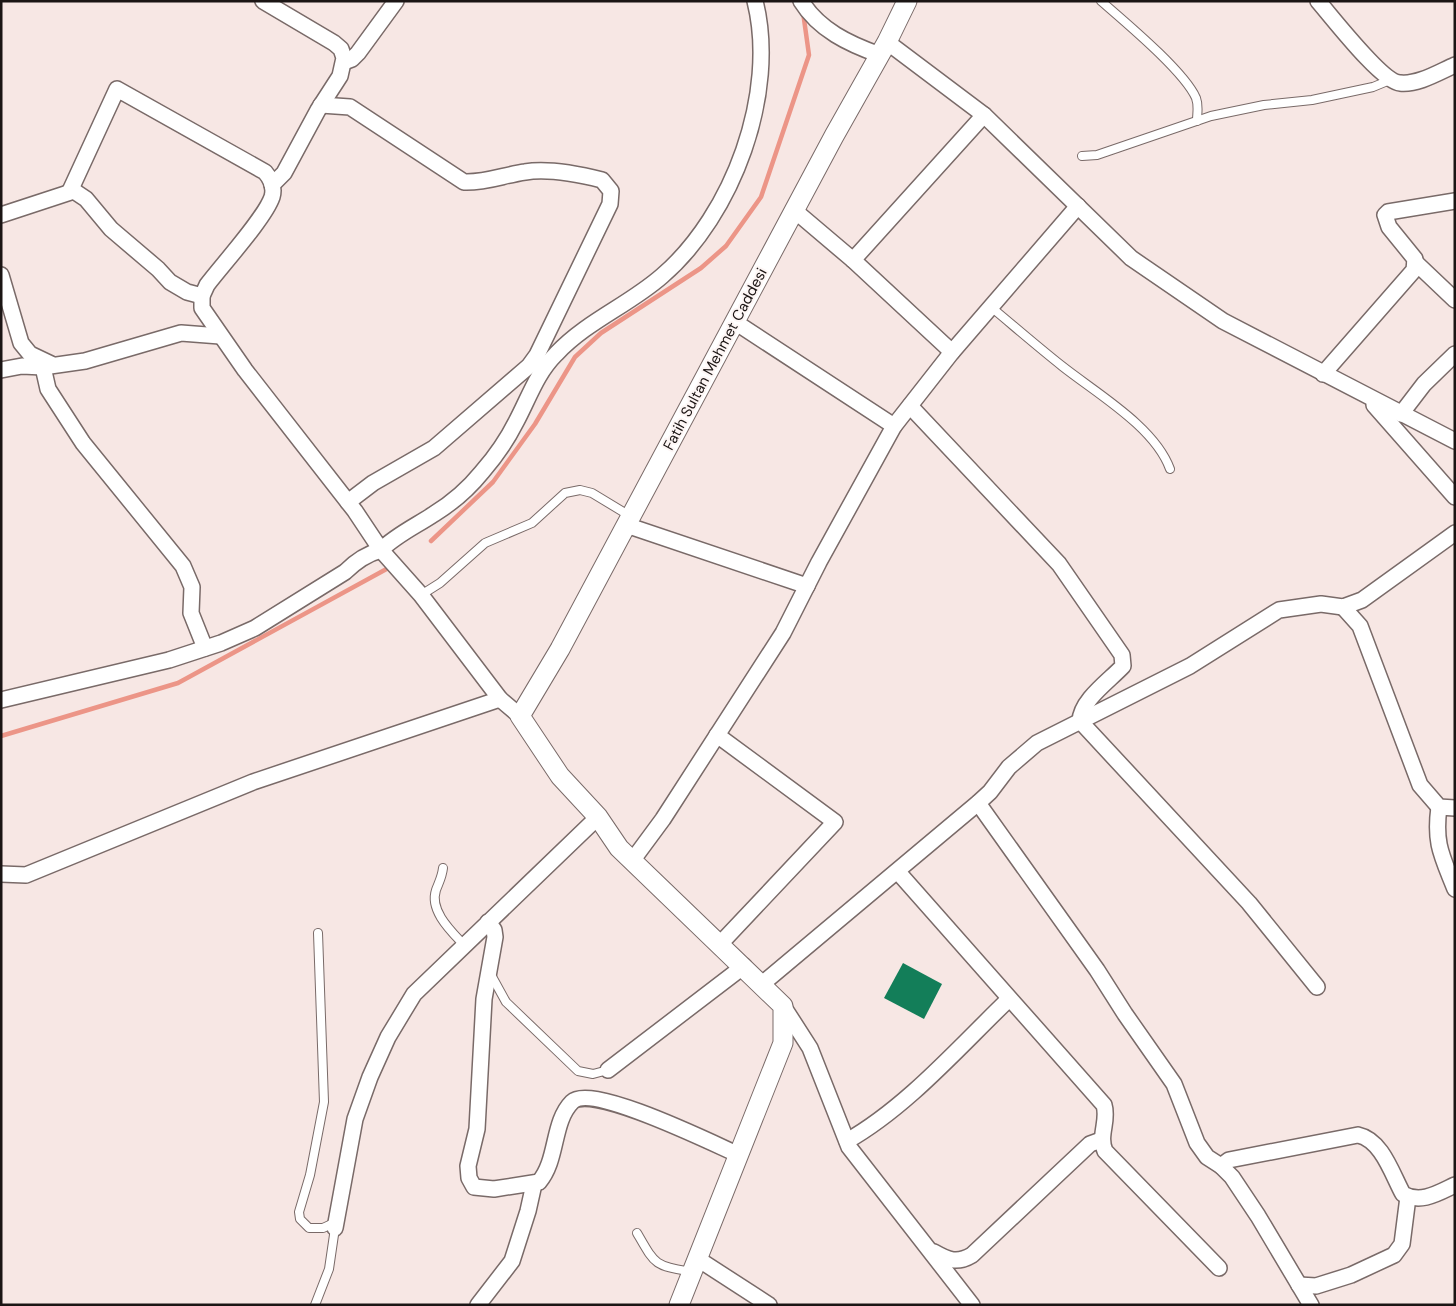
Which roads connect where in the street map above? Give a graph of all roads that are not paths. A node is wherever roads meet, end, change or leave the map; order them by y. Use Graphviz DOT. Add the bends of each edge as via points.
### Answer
graph roads {
  1 [pos="263,1"];
  2 [pos="396,1"];
  3 [pos="755,1"];
  4 [pos="801,1"];
  5 [pos="907,1"];
  6 [pos="1101,1"];
  7 [pos="1318,1"];
  8 [pos="884,48"];
  9 [pos="344,62"];
  10 [pos="1455,65"];
  11 [pos="1390,80"];
  12 [pos="321,105"];
  13 [pos="984,115"];
  14 [pos="1197,121"];
  15 [pos="1082,156"];
  16 [pos="272,185"];
  17 [pos="70,191"];
  18 [pos="1455,201"];
  19 [pos="1078,206"];
  20 [pos="794,210"];
  21 [pos="1,215"];
  22 [pos="853,260"];
  23 [pos="1415,262"];
  24 [pos="1,275"];
  25 [pos="202,296"];
  26 [pos="1455,300"];
  27 [pos="991,307"];
  28 [pos="735,322"];
  29 [pos="220,336"];
  30 [pos="952,352"];
  31 [pos="1455,354"];
  32 [pos="48,366"];
  33 [pos="1,370"];
  34 [pos="1323,374"];
  35 [pos="1368,398"];
  36 [pos="910,406"];
  37 [pos="1400,414"];
  38 [pos="894,426"];
  39 [pos="1455,441"];
  40 [pos="1170,469"];
  41 [pos="1455,498"];
  42 [pos="348,502"];
  43 [pos="629,521"];
  44 [pos="1455,532"];
  45 [pos="381,550"];
  46 [pos="807,586"];
  47 [pos="421,595"];
  48 [pos="1343,607"];
  49 [pos="205,648"];
  50 [pos="500,699"];
  51 [pos="1,700"];
  52 [pos="520,716"];
  53 [pos="1080,721"];
  54 [pos="717,735"];
  55 [pos="978,803"];
  56 [pos="1439,807"];
  57 [pos="1455,808"];
  58 [pos="598,817"];
  59 [pos="632,861"];
  60 [pos="442,868"];
  61 [pos="898,872"];
  62 [pos="1,874"];
  63 [pos="1455,888"];
  64 [pos="488,922"];
  65 [pos="318,933"];
  66 [pos="720,944"];
  67 [pos="464,945"];
  68 [pos="744,966"];
  69 [pos="489,971"];
  70 [pos="762,984"];
  71 [pos="1317,987"];
  72 [pos="1009,999"];
  73 [pos="783,1006"];
  74 [pos="608,1070"];
  75 [pos="1101,1140"];
  76 [pos="847,1141"];
  77 [pos="739,1155"];
  78 [pos="1221,1166"];
  79 [pos="534,1184"];
  80 [pos="1455,1185"];
  81 [pos="1408,1197"];
  82 [pos="335,1225"];
  83 [pos="637,1233"];
  84 [pos="928,1248"];
  85 [pos="695,1265"];
  86 [pos="1219,1268"];
  87 [pos="1299,1285"];
  88 [pos="315,1305"];
  89 [pos="478,1305"];
  90 [pos="679,1305"];
  91 [pos="769,1305"];
  92 [pos="972,1305"];
  93 [pos="1311,1305"];
  1 -- 9 [label="street" via="338,46"];
  2 -- 9 [label="street" via="358,53"];
  3 -- 45 [label="street" via="761,46 755,110 735,170 704,229 662,276 583,329 549,361 506,440 468,488"];
  4 -- 8 [label="street" via="823,26 847,41"];
  5 -- 8 [label="street, Fatih Sultan Mehmet Caddesi"];
  6 -- 14 [label="lane" via="1184,80 1196,98"];
  7 -- 11 [label="street"];
  8 -- 13 [label="street"];
  8 -- 20 [label="street, Fatih Sultan Mehmet Caddesi"];
  9 -- 12 [label="street" via="340,76"];
  10 -- 11 [label="street" via="1416,81 1399,83"];
  11 -- 14 [label="lane" via="1373,87 1312,100 1248,108"];
  12 -- 16 [label="street" via="284,173"];
  12 -- 42 [label="street" via="350,107 464,182 478,183 526,171 561,173 602,180 611,194 610,204 529,366 434,448 373,483"];
  13 -- 19 [label="street"];
  13 -- 22 [label="street"];
  14 -- 15 [label="lane" via="1097,155"];
  16 -- 17 [label="street" via="265,172 117,89"];
  16 -- 25 [label="street" via="272,198"];
  17 -- 21 [label="street"];
  17 -- 25 [label="street" via="81,195 111,229 170,282"];
  18 -- 23 [label="street" via="1385,215"];
  19 -- 27 [label="street"];
  19 -- 34 [label="street" via="1131,258 1223,321"];
  20 -- 22 [label="street"];
  20 -- 28 [label="street, Fatih Sultan Mehmet Caddesi"];
  22 -- 30 [label="street"];
  23 -- 26 [label="street"];
  23 -- 34 [label="street" via="1411,276"];
  24 -- 32 [label="street" via="21,343 30,354"];
  25 -- 29 [label="street" via="205,314"];
  27 -- 30 [label="street"];
  27 -- 40 [label="lane" via="1107,398 1163,453"];
  28 -- 38 [label="street"];
  28 -- 43 [label="street, Fatih Sultan Mehmet Caddesi"];
  29 -- 32 [label="street" via="181,333 85,362"];
  29 -- 42 [label="street"];
  30 -- 36 [label="street"];
  31 -- 37 [label="street" via="1424,384"];
  32 -- 33 [label="street"];
  32 -- 49 [label="street" via="48,389 83,443 183,566 192,587 191,613"];
  34 -- 35 [label="street"];
  35 -- 37 [label="street"];
  35 -- 41 [label="street"];
  36 -- 38 [label="street"];
  36 -- 53 [label="street" via="1059,564 1122,655 1123,666 1087,704"];
  37 -- 39 [label="street"];
  38 -- 46 [label="street"];
  42 -- 45 [label="street"];
  43 -- 46 [label="street"];
  43 -- 47 [label="lane" via="592,493 580,490 565,492 532,523 485,543 440,583"];
  43 -- 52 [label="street, Fatih Sultan Mehmet Caddesi"];
  44 -- 48 [label="street" via="1362,600"];
  45 -- 47 [label="street"];
  45 -- 49 [label="street" via="355,562 345,572 255,628"];
  46 -- 54 [label="street" via="783,633"];
  47 -- 50 [label="street"];
  48 -- 53 [label="street" via="1321,604 1279,610 1190,666"];
  48 -- 56 [label="street" via="1360,626 1420,785"];
  49 -- 51 [label="street" via="169,660"];
  50 -- 52 [label="street"];
  50 -- 62 [label="street" via="253,782 26,875"];
  52 -- 58 [label="street" via="560,776"];
  53 -- 55 [label="street" via="1037,743 1009,767"];
  53 -- 71 [label="street" via="1249,903"];
  54 -- 59 [label="street"];
  54 -- 66 [label="street" via="835,822"];
  55 -- 61 [label="street"];
  55 -- 78 [label="street" via="1174,1084 1197,1143 1207,1157"];
  56 -- 57 [label="street"];
  56 -- 63 [label="street" via="1439,851"];
  58 -- 59 [label="street"];
  58 -- 64 [label="street"];
  59 -- 66 [label="street"];
  60 -- 67 [label="lane" via="434,899 437,910"];
  61 -- 70 [label="street"];
  61 -- 72 [label="street"];
  64 -- 67 [label="street"];
  64 -- 69 [label="street" via="495,937"];
  65 -- 82 [label="lane" via="324,1102 310,1175 299,1212 300,1219 308,1228"];
  66 -- 68 [label="street"];
  67 -- 82 [label="street" via="414,994 388,1037 355,1120"];
  68 -- 70 [label="street"];
  68 -- 74 [label="street"];
  69 -- 74 [label="lane" via="506,1002 578,1070 593,1074"];
  69 -- 79 [label="street" via="484,999 478,1129 468,1166 469,1178 474,1187 481,1189"];
  70 -- 73 [label="street"];
  72 -- 75 [label="street" via="1104,1105 1106,1123"];
  72 -- 76 [label="street" via="918,1086 868,1129"];
  73 -- 76 [label="street" via="810,1048"];
  73 -- 77 [label="street" via="783,1043"];
  75 -- 84 [label="street" via="1090,1144 965,1259 950,1261"];
  75 -- 86 [label="street" via="1105,1151 1119,1168"];
  76 -- 84 [label="street"];
  77 -- 79 [label="street" via="615,1102 584,1097 572,1102 563,1117 550,1162 541,1180"];
  77 -- 85 [label="street"];
  78 -- 81 [label="street" via="1229,1160 1358,1135 1377,1146 1403,1194"];
  78 -- 87 [label="street" via="1258,1216"];
  79 -- 89 [label="street" via="512,1261"];
  80 -- 81 [label="street" via="1424,1198"];
  81 -- 87 [label="street" via="1402,1244 1394,1255 1351,1275 1316,1286"];
  82 -- 88 [label="lane" via="329,1269"];
  83 -- 85 [label="lane" via="658,1265"];
  84 -- 92 [label="street"];
  85 -- 90 [label="street"];
  85 -- 91 [label="street"];
  87 -- 93 [label="street"];
}
